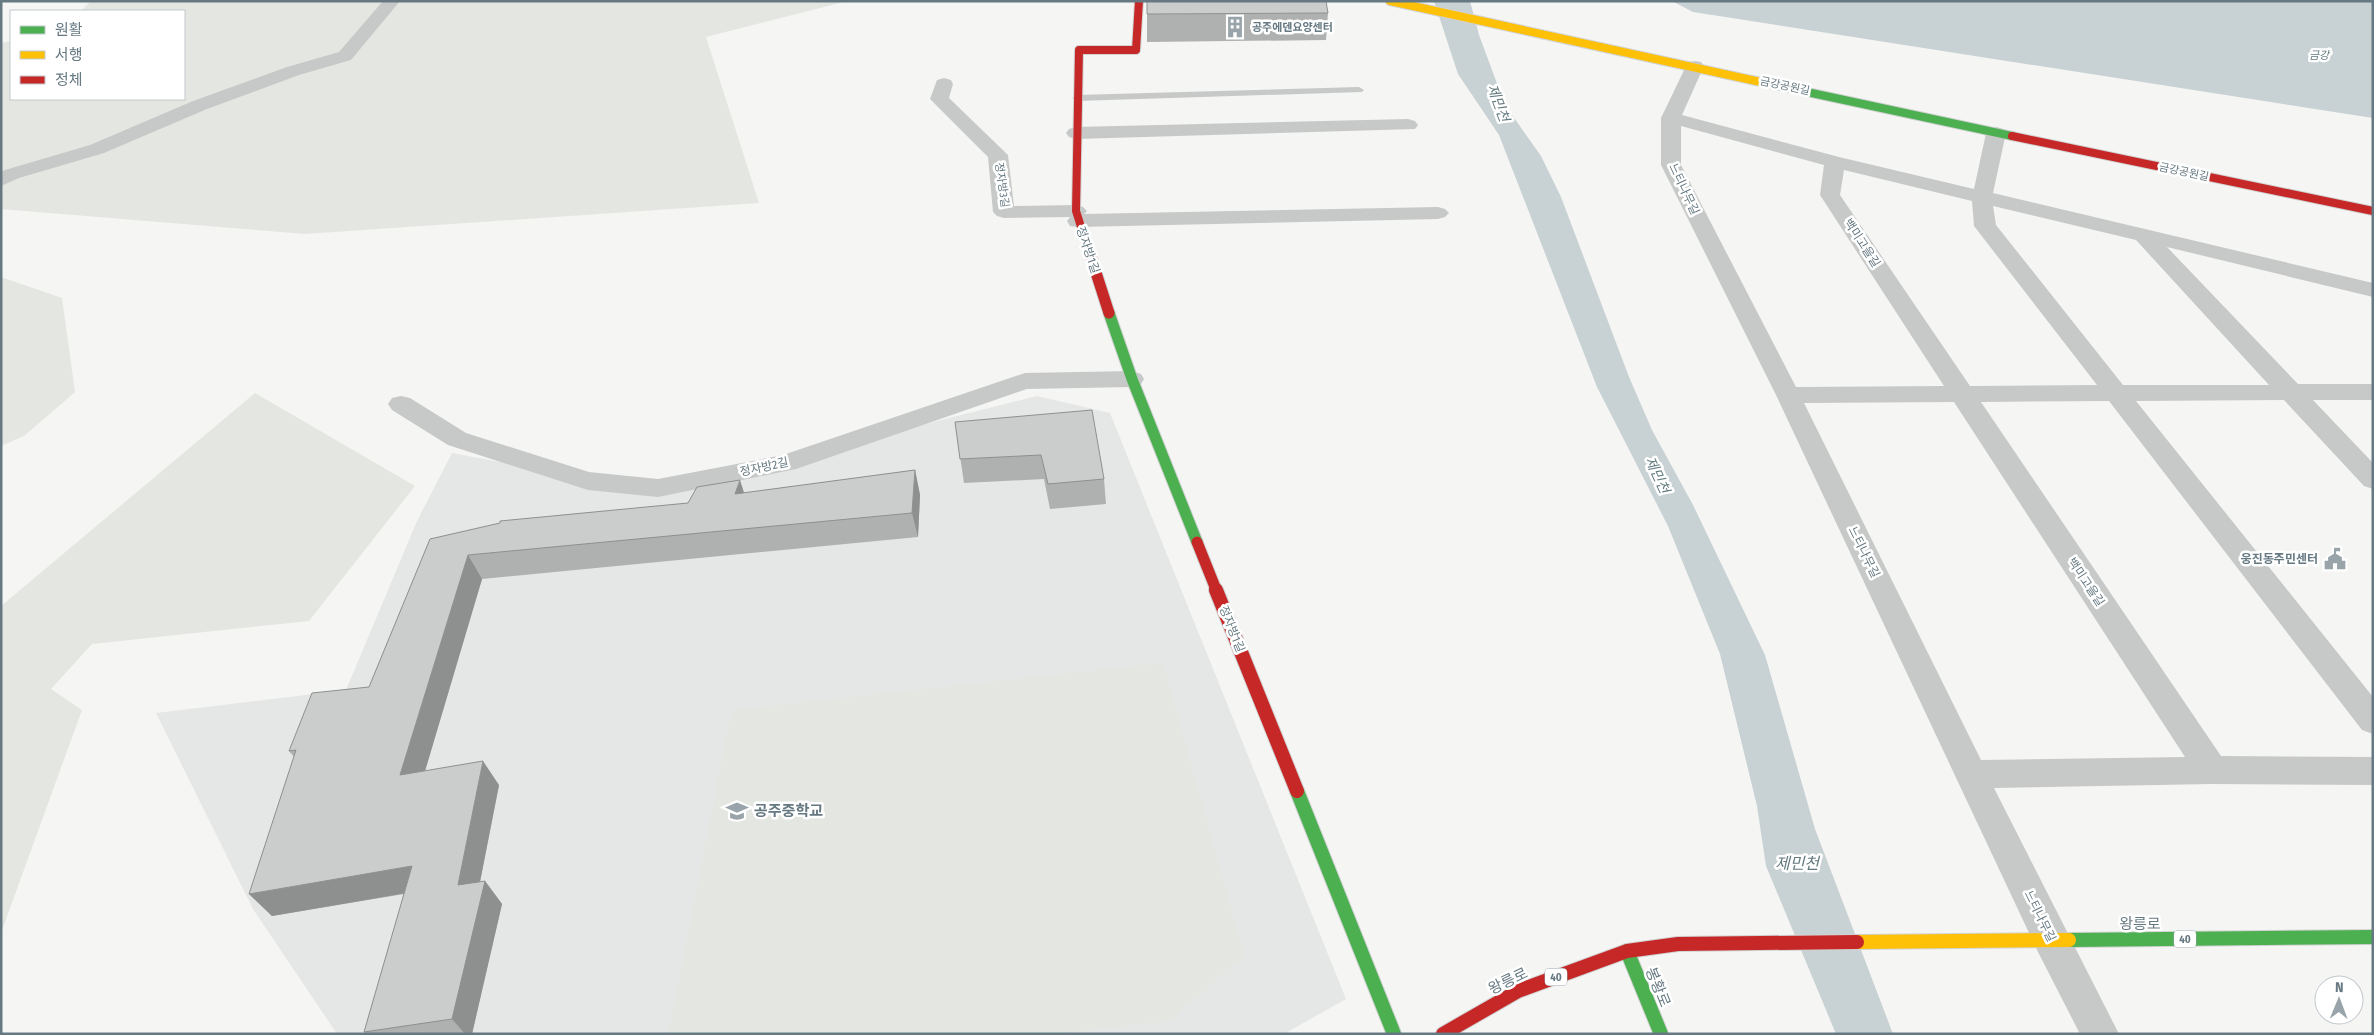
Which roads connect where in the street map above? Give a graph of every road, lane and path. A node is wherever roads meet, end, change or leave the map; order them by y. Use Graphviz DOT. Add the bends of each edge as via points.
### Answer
graph roads {
  1 [pos="392,1"];
  2 [pos="1139,1"];
  3 [pos="1390,1"];
  4 [pos="1695,66"];
  5 [pos="944,84"];
  6 [pos="1360,90"];
  7 [pos="1077,98"];
  8 [pos="1671,118"];
  9 [pos="1408,125"];
  10 [pos="1076,133"];
  11 [pos="1996,133"];
  12 [pos="1835,162"];
  13 [pos="1,180"];
  14 [pos="1982,197"];
  15 [pos="2373,211"];
  16 [pos="1438,213"];
  17 [pos="1077,216"];
  18 [pos="2144,236"];
  19 [pos="2373,290"];
  20 [pos="1132,379"];
  21 [pos="2373,392"];
  22 [pos="2115,393"];
  23 [pos="2291,393"];
  24 [pos="1961,394"];
  25 [pos="1788,395"];
  26 [pos="400,404"];
  27 [pos="2373,480"];
  28 [pos="2373,721"];
  29 [pos="2212,770"];
  30 [pos="2373,771"];
  31 [pos="1971,774"];
  32 [pos="2373,937"];
  33 [pos="2052,940"];
  34 [pos="1627,951"];
  35 [pos="1394,1034"];
  36 [pos="1443,1034"];
  37 [pos="1661,1034"];
  38 [pos="2100,1034"];
  1 -- 13 [label="street" via="345,56 293,71 200,105 97,149"];
  2 -- 7 [label="main road, 정자방1길" via="1136,50 1079,50"];
  3 -- 4 [label="main road, 금강공원길"];
  4 -- 8 [label="street, 느티나무길"];
  4 -- 11 [label="main road, 금강공원길"];
  5 -- 17 [label="street, 정자방3길" via="939,99 998,155 1004,212"];
  6 -- 7 [label="lane"];
  7 -- 10 [label="main road, 정자방1길"];
  8 -- 12 [label="street"];
  8 -- 25 [label="street, 느티나무길" via="1670,165"];
  9 -- 10 [label="street"];
  10 -- 17 [label="main road, 정자방1길"];
  11 -- 14 [label="street"];
  11 -- 15 [label="main road, 금강공원길"];
  12 -- 14 [label="street"];
  12 -- 24 [label="street, 백미고을길" via="1830,195"];
  14 -- 18 [label="street"];
  14 -- 22 [label="street" via="1985,226"];
  16 -- 17 [label="street, 정자방1길"];
  17 -- 20 [label="main road, 정자방1길"];
  18 -- 19 [label="street"];
  18 -- 23 [label="street"];
  20 -- 26 [label="street, 정자방2길" via="1025,381 787,463 658,488 588,481 456,439"];
  20 -- 35 [label="main road, 정자방1길"];
  21 -- 23 [label="street"];
  22 -- 23 [label="street"];
  22 -- 24 [label="street"];
  22 -- 28 [label="street"];
  23 -- 27 [label="street"];
  24 -- 25 [label="street"];
  24 -- 29 [label="street, 백미고을길"];
  25 -- 31 [label="street, 느티나무길"];
  29 -- 30 [label="street"];
  29 -- 31 [label="street"];
  31 -- 33 [label="street, 느티나무길"];
  32 -- 33 [label="main road, 왕릉로 / 40"];
  33 -- 34 [label="main road, 왕릉로 / 40" via="1678,944"];
  33 -- 38 [label="street, 느티나무길"];
  34 -- 36 [label="main road, 왕릉로 / 40" via="1518,991"];
  34 -- 37 [label="main road, 봉황로"];
}
